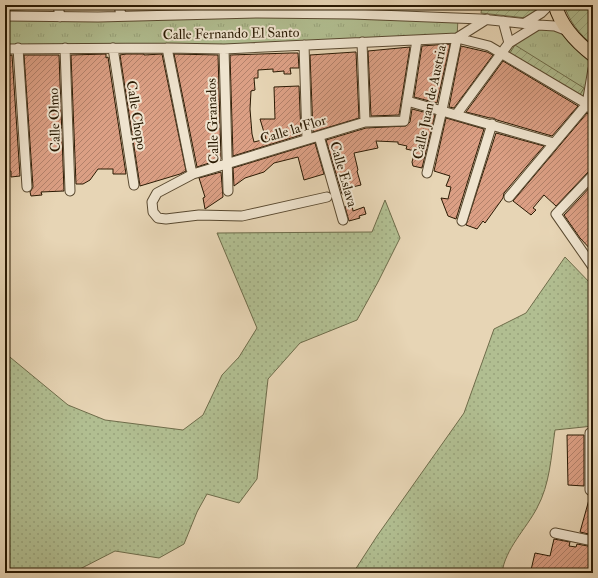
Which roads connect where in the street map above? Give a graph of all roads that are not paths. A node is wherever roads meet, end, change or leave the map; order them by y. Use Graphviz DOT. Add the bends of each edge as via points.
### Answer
graph roads {
  1 [pos="58,5"];
  2 [pos="119,5"];
  3 [pos="549,5"];
  4 [pos="555,5"];
  5 [pos="221,10"];
  6 [pos="5,16"];
  7 [pos="121,16"];
  8 [pos="60,17"];
  9 [pos="487,20"];
  10 [pos="503,21"];
  11 [pos="525,23"];
  12 [pos="538,25"];
  13 [pos="568,31"];
  14 [pos="457,38"];
  15 [pos="417,40"];
  16 [pos="362,42"];
  17 [pos="508,43"];
  18 [pos="304,45"];
  19 [pos="18,48"];
  20 [pos="65,48"];
  21 [pos="113,48"];
  22 [pos="167,48"];
  23 [pos="5,49"];
  24 [pos="224,49"];
  25 [pos="502,53"];
  26 [pos="593,55"];
  27 [pos="593,69"];
  28 [pos="407,102"];
  29 [pos="590,107"];
  30 [pos="442,110"];
  31 [pos="456,115"];
  32 [pos="365,122"];
  33 [pos="492,124"];
  34 [pos="319,136"];
  35 [pos="307,139"];
  36 [pos="554,143"];
  37 [pos="227,164"];
  38 [pos="192,172"];
  39 [pos="427,173"];
  40 [pos="593,174"];
  41 [pos="134,185"];
  42 [pos="27,187"];
  43 [pos="70,191"];
  44 [pos="228,191"];
  45 [pos="327,197"];
  46 [pos="508,197"];
  47 [pos="343,220"];
  48 [pos="462,221"];
  49 [pos="593,267"];
  50 [pos="590,433"];
  51 [pos="592,490"];
  52 [pos="555,533"];
  53 [pos="593,541"];
  1 -- 8 [label="street"];
  2 -- 7 [label="street"];
  3 -- 11 [label="street"];
  4 -- 13 [label="highway"];
  5 -- 7 [label="street, Calle Fernando El Santo"];
  5 -- 9 [label="street, Calle Fernando El Santo"];
  6 -- 8 [label="street, Calle Fernando El Santo"];
  7 -- 8 [label="street, Calle Fernando El Santo"];
  9 -- 10 [label="street, Calle Fernando El Santo"];
  9 -- 14 [label="street, Calle Fernando El Santo"];
  10 -- 11 [label="street, Calle Fernando El Santo"];
  10 -- 17 [label="street"];
  11 -- 12 [label="street, Calle Fernando El Santo"];
  12 -- 13 [label="street, Calle Fernando El Santo" via="555,26"];
  12 -- 17 [label="street"];
  13 -- 26 [label="highway"];
  14 -- 15 [label="street, Calle Fernando El Santo"];
  14 -- 25 [label="street, Calle Fernando El Santo" via="489,46"];
  14 -- 30 [label="street, Calle Juan de Austria"];
  15 -- 16 [label="street, Calle Fernando El Santo"];
  15 -- 28 [label="street"];
  16 -- 18 [label="street, Calle Fernando El Santo"];
  16 -- 32 [label="street"];
  17 -- 25 [label="street"];
  18 -- 24 [label="street, Calle Fernando El Santo"];
  18 -- 35 [label="street"];
  19 -- 20 [label="street, Calle Fernando El Santo"];
  19 -- 23 [label="street, Calle Fernando El Santo"];
  19 -- 42 [label="street"];
  20 -- 21 [label="street, Calle Fernando El Santo"];
  20 -- 43 [label="street, Calle Olmo"];
  21 -- 22 [label="street, Calle Fernando El Santo"];
  21 -- 41 [label="street, Calle Chopo"];
  22 -- 24 [label="street, Calle Fernando El Santo"];
  22 -- 38 [label="street"];
  24 -- 37 [label="street, Calle Granados"];
  25 -- 29 [label="street, Calle Fernando El Santo"];
  25 -- 31 [label="street"];
  27 -- 29 [label="street"];
  28 -- 30 [label="street"];
  28 -- 32 [label="street, Calle la Flor" via="404,121"];
  29 -- 36 [label="street"];
  30 -- 31 [label="street"];
  30 -- 39 [label="street, Calle Juan de Austria"];
  31 -- 33 [label="street"];
  32 -- 34 [label="street, Calle la Flor"];
  33 -- 36 [label="street"];
  33 -- 48 [label="street"];
  34 -- 35 [label="street, Calle la Flor"];
  34 -- 47 [label="street, Calle Eslava"];
  35 -- 37 [label="street, Calle la Flor"];
  36 -- 46 [label="street"];
  37 -- 38 [label="street, Calle la Flor"];
  37 -- 44 [label="street, Calle Granados"];
  38 -- 45 [label="street, Calle la Flor" via="157,193 152,202 158,218 199,215 242,216"];
  40 -- 49 [label="street" via="556,214"];
  50 -- 51 [label="street"];
  52 -- 53 [label="street"];
}
